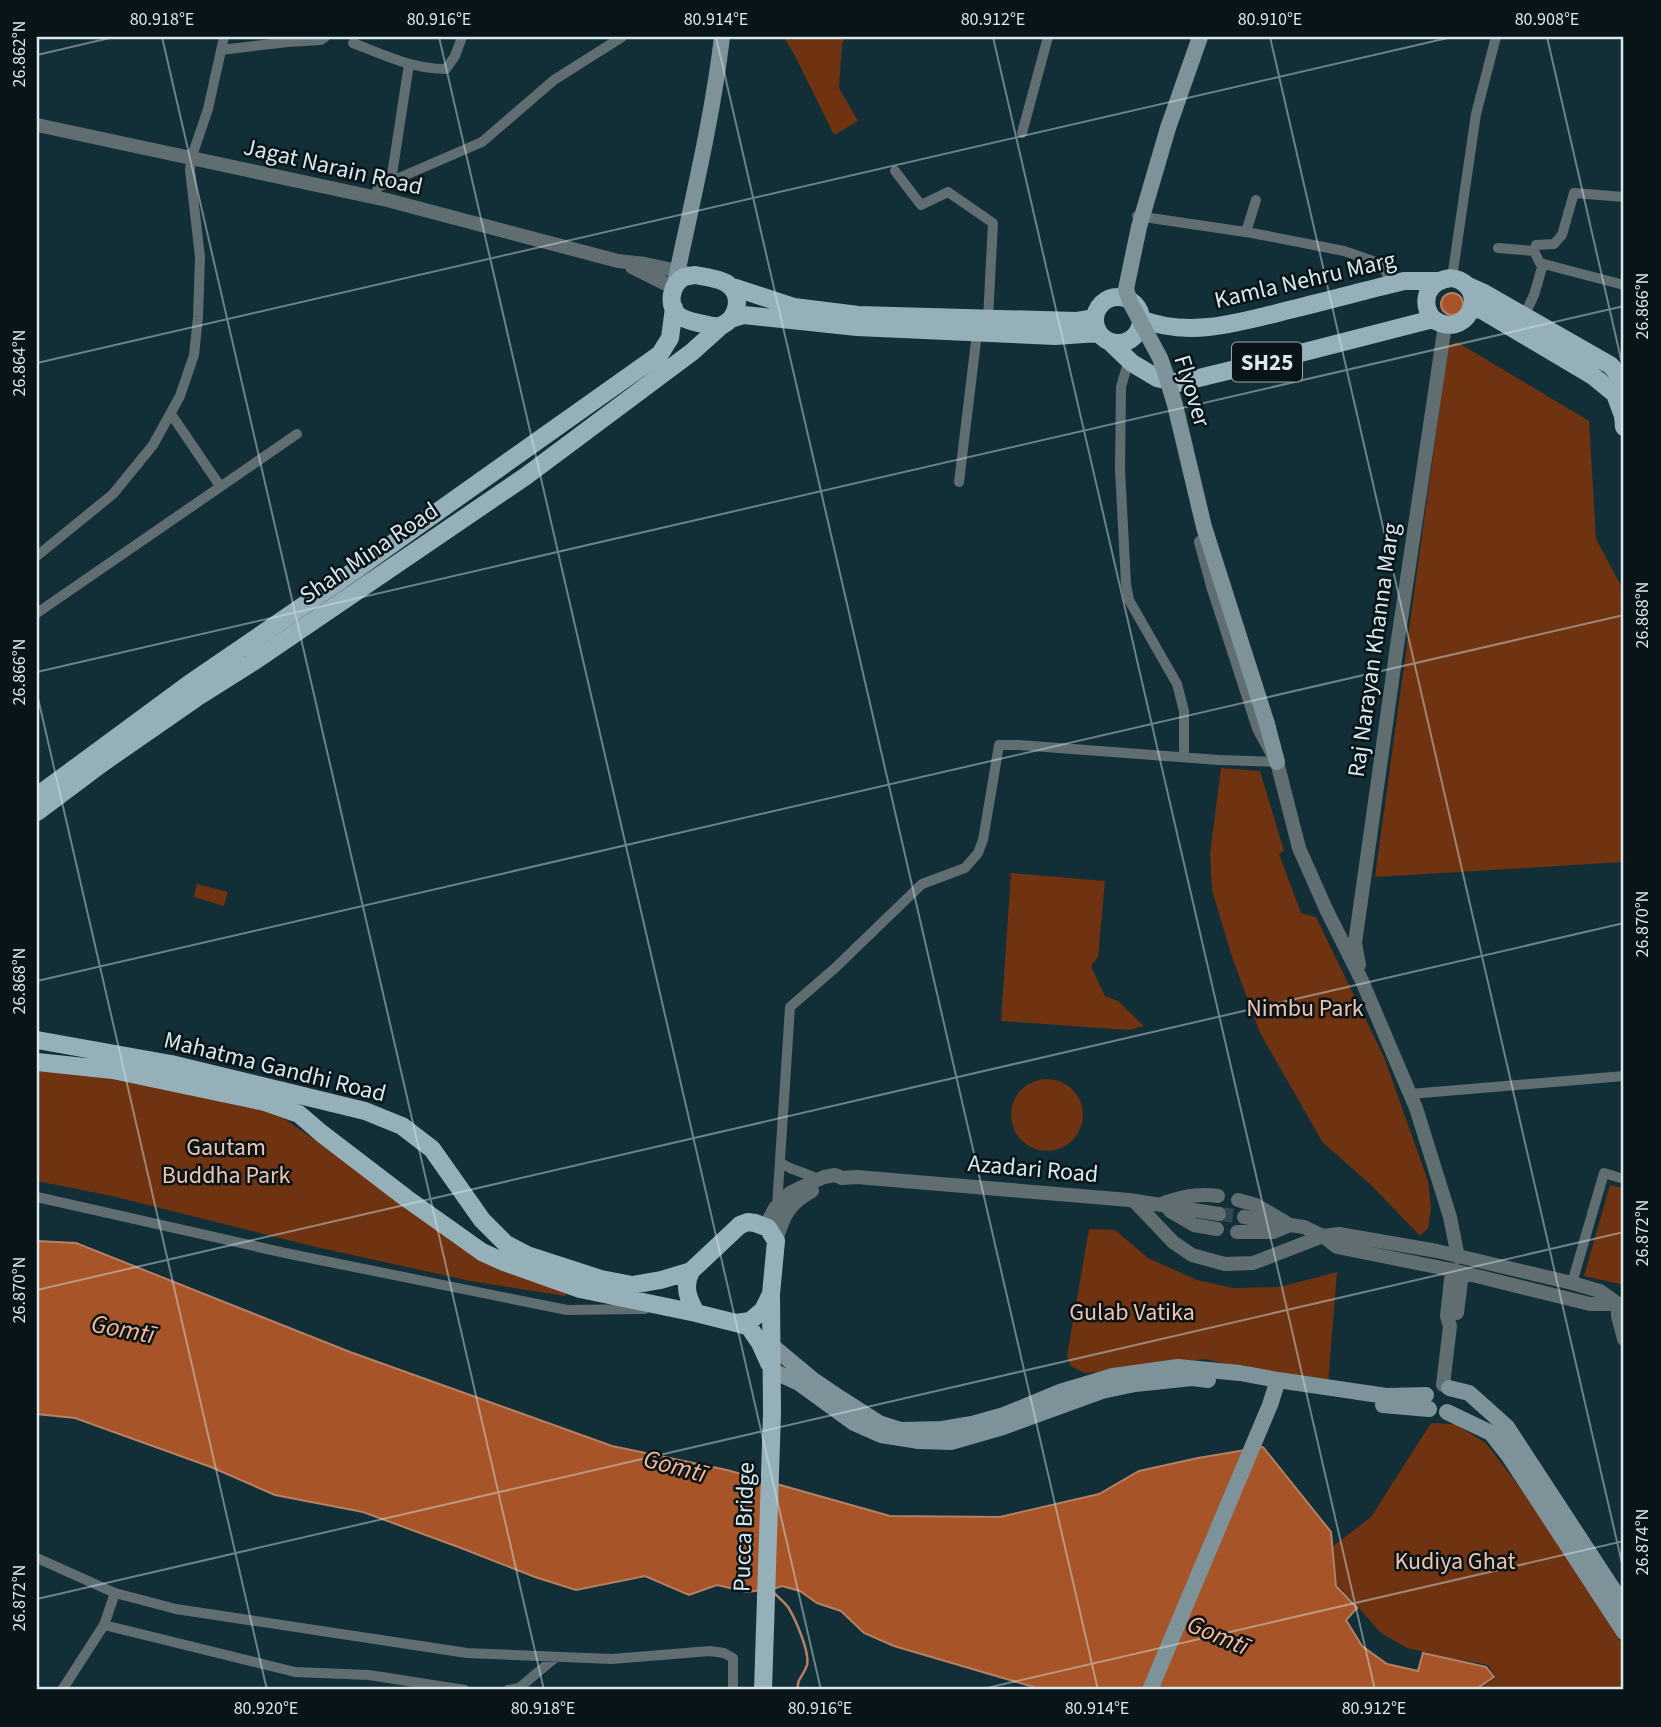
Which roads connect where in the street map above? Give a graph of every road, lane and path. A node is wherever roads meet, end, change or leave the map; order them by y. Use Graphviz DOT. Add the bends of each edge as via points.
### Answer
graph roads {
  1 [pos="224,37"];
  2 [pos="325,37"];
  3 [pos="462,37"];
  4 [pos="622,37"];
  5 [pos="722,37"];
  6 [pos="1048,37"];
  7 [pos="1197,37"];
  8 [pos="1206,37"];
  9 [pos="1496,37"];
  10 [pos="353,43"];
  11 [pos="221,50"];
  12 [pos="409,64"];
  13 [pos="37,125"];
  14 [pos="1022,133"];
  15 [pos="191,159"];
  16 [pos="895,171"];
  17 [pos="391,181"];
  18 [pos="1624,197"];
  19 [pos="375,198"];
  20 [pos="1256,200"];
  21 [pos="1141,216"];
  22 [pos="1246,232"];
  23 [pos="1498,248"];
  24 [pos="1534,251"];
  25 [pos="1543,264"];
  26 [pos="682,278"];
  27 [pos="1452,281"];
  28 [pos="1392,284"];
  29 [pos="1624,285"];
  30 [pos="730,286"];
  31 [pos="1131,306"];
  32 [pos="674,308"];
  33 [pos="1472,310"];
  34 [pos="1524,316"];
  35 [pos="727,322"];
  36 [pos="1439,322"];
  37 [pos="900,323"];
  38 [pos="983,326"];
  39 [pos="1101,331"];
  40 [pos="1129,359"];
  41 [pos="1624,380"];
  42 [pos="1178,383"];
  43 [pos="170,414"];
  44 [pos="567,419"];
  45 [pos="1624,427"];
  46 [pos="297,434"];
  47 [pos="580,436"];
  48 [pos="959,482"];
  49 [pos="220,486"];
  50 [pos="428,519"];
  51 [pos="440,534"];
  52 [pos="37,556"];
  53 [pos="359,578"];
  54 [pos="37,613"];
  55 [pos="242,659"];
  56 [pos="1184,757"];
  57 [pos="1277,762"];
  58 [pos="37,796"];
  59 [pos="37,812"];
  60 [pos="1362,981"];
  61 [pos="37,1040"];
  62 [pos="37,1062"];
  63 [pos="1624,1076"];
  64 [pos="1410,1094"];
  65 [pos="303,1096"];
  66 [pos="299,1114"];
  67 [pos="781,1163"];
  68 [pos="842,1178"];
  69 [pos="1624,1178"];
  70 [pos="819,1179"];
  71 [pos="1218,1196"];
  72 [pos="37,1197"];
  73 [pos="1238,1200"];
  74 [pos="1134,1201"];
  75 [pos="1160,1205"];
  76 [pos="777,1206"];
  77 [pos="1244,1217"];
  78 [pos="1450,1217"];
  79 [pos="482,1220"];
  80 [pos="1218,1222"];
  81 [pos="1290,1225"];
  82 [pos="1237,1232"];
  83 [pos="771,1234"];
  84 [pos="1323,1236"];
  85 [pos="467,1242"];
  86 [pos="1437,1251"];
  87 [pos="1458,1266"];
  88 [pos="691,1271"];
  89 [pos="1572,1283"];
  90 [pos="771,1294"];
  91 [pos="1621,1304"];
  92 [pos="669,1308"];
  93 [pos="696,1313"];
  94 [pos="736,1322"];
  95 [pos="1624,1339"];
  96 [pos="771,1345"];
  97 [pos="771,1368"];
  98 [pos="1446,1387"];
  99 [pos="1275,1392"];
  100 [pos="1057,1400"];
  101 [pos="1427,1402"];
  102 [pos="1447,1412"];
  103 [pos="37,1558"];
  104 [pos="115,1593"];
  105 [pos="1624,1606"];
  106 [pos="104,1625"];
  107 [pos="1624,1632"];
  108 [pos="556,1657"];
  109 [pos="62,1690"];
  110 [pos="466,1690"];
  111 [pos="508,1690"];
  112 [pos="733,1690"];
  113 [pos="763,1690"];
  114 [pos="1150,1690"];
  1 -- 11 [label="street"];
  2 -- 11 [label="street"];
  3 -- 12 [label="street" via="446,69"];
  4 -- 17 [label="street" via="554,80 482,142"];
  5 -- 26 [label="main road" via="695,192 689,261"];
  6 -- 14 [label="street"];
  7 -- 21 [label="main road" via="1157,141"];
  7 -- 57 [label="main road, Flyover, bridge" via="1139,227 1126,289 1166,375 1204,527"];
  8 -- 21 [label="main road"];
  9 -- 27 [label="street" via="1476,114"];
  10 -- 12 [label="street"];
  11 -- 15 [label="street"];
  12 -- 17 [label="street"];
  13 -- 15 [label="street, Jagat Narain Road"];
  15 -- 19 [label="street, Jagat Narain Road"];
  15 -- 43 [label="street" via="200,257 198,317 194,355"];
  16 -- 38 [label="street" via="921,205 948,192 993,223"];
  17 -- 19 [label="street" via="378,187"];
  18 -- 24 [label="street" via="1574,192 1562,235 1554,244 1536,245"];
  19 -- 26 [label="street, Jagat Narain Road"];
  20 -- 22 [label="street"];
  21 -- 22 [label="street"];
  21 -- 31 [label="main road" via="1125,269"];
  22 -- 28 [label="street" via="1344,251 1382,264"];
  23 -- 24 [label="street"];
  24 -- 25 [label="street"];
  25 -- 29 [label="street"];
  25 -- 34 [label="street"];
  26 -- 30 [label="main road" via="723,281"];
  26 -- 32 [label="main road" via="671,299"];
  27 -- 28 [label="main road, Kamla Nehru Marg / SH25"];
  27 -- 33 [label="main road" via="1471,292"];
  27 -- 34 [label="main road, SH25"];
  27 -- 36 [label="main road" via="1433,285 1426,298 1428,312"];
  28 -- 31 [label="main road, Kamla Nehru Marg / SH25" via="1217,327 1154,325"];
  30 -- 35 [label="main road" via="738,303"];
  30 -- 37 [label="main road" via="794,307"];
  31 -- 39 [label="main road" via="1107,299 1101,303 1096,311"];
  31 -- 39 [label="main road" via="1140,328 1135,336 1118,343"];
  32 -- 35 [label="main road" via="685,319 714,327"];
  32 -- 44 [label="main road, Shah Mina Road" via="670,338 660,354"];
  33 -- 36 [label="main road, SH25" via="1458,324"];
  33 -- 45 [label="main road" via="1480,309 1593,376 1615,394"];
  34 -- 41 [label="main road, SH25" via="1610,365"];
  35 -- 37 [label="main road" via="744,315 857,327"];
  35 -- 47 [label="main road, Shah Mina Road"];
  36 -- 42 [label="main road, SH25"];
  36 -- 60 [label="street, Raj Narayan Khanna Marg" via="1355,943"];
  37 -- 38 [label="main road"];
  38 -- 39 [label="main road" via="1055,336"];
  38 -- 48 [label="street"];
  39 -- 40 [label="main road"];
  40 -- 42 [label="main road" via="1157,378"];
  40 -- 56 [label="street" via="1121,387 1126,584 1129,600 1177,684 1184,711"];
  42 -- 57 [label="street" via="1195,519 1259,728"];
  43 -- 49 [label="street"];
  43 -- 52 [label="street" via="153,445 113,494"];
  44 -- 47 [label="main road"];
  44 -- 50 [label="main road, Shah Mina Road"];
  46 -- 49 [label="street"];
  47 -- 51 [label="main road, Shah Mina Road"];
  49 -- 54 [label="street"];
  50 -- 51 [label="main road"];
  50 -- 53 [label="main road, Shah Mina Road"];
  51 -- 53 [label="main road, Shah Mina Road"];
  53 -- 55 [label="main road, Shah Mina Road"];
  55 -- 58 [label="main road, Shah Mina Road" via="189,684"];
  55 -- 59 [label="main road, Shah Mina Road" via="196,698"];
  56 -- 57 [label="street"];
  56 -- 67 [label="street" via="999,745 978,853 965,868 922,884 790,1007"];
  57 -- 60 [label="street" via="1299,848"];
  60 -- 64 [label="street"];
  61 -- 65 [label="main road, Mahatma Gandhi Road" via="171,1064"];
  62 -- 66 [label="main road, Mahatma Gandhi Road" via="170,1081"];
  63 -- 64 [label="street"];
  64 -- 78 [label="street"];
  65 -- 66 [label="main road"];
  65 -- 79 [label="main road, Mahatma Gandhi Road" via="365,1111 401,1126 432,1149"];
  66 -- 85 [label="main road, Mahatma Gandhi Road"];
  67 -- 70 [label="street"];
  67 -- 76 [label="street"];
  68 -- 70 [label="street, Azadari Road"];
  68 -- 74 [label="street, Azadari Road"];
  68 -- 83 [label="street" via="796,1201"];
  69 -- 89 [label="street" via="1604,1172"];
  70 -- 76 [label="street" via="790,1193"];
  71 -- 75 [label="street, Azadari Road" via="1185,1196"];
  72 -- 92 [label="street" via="567,1310"];
  73 -- 81 [label="street"];
  74 -- 75 [label="street, Azadari Road"];
  74 -- 84 [label="street" via="1173,1242 1192,1255 1225,1264 1253,1263"];
  75 -- 80 [label="street" via="1194,1225"];
  76 -- 83 [label="street" via="770,1215"];
  77 -- 81 [label="street"];
  78 -- 86 [label="street"];
  78 -- 87 [label="street"];
  79 -- 85 [label="main road"];
  79 -- 88 [label="main road, Mahatma Gandhi Road" via="506,1244 527,1255 601,1279 632,1285"];
  81 -- 82 [label="street" via="1273,1232"];
  81 -- 84 [label="street"];
  83 -- 88 [label="main road" via="748,1222 740,1225"];
  83 -- 90 [label="main road"];
  84 -- 86 [label="street" via="1339,1234"];
  84 -- 87 [label="street" via="1337,1247"];
  85 -- 92 [label="main road, Mahatma Gandhi Road" via="504,1262 580,1289"];
  86 -- 87 [label="street"];
  87 -- 89 [label="street"];
  87 -- 91 [label="street" via="1590,1304"];
  87 -- 98 [label="street" via="1447,1315"];
  88 -- 93 [label="main road" via="687,1295"];
  89 -- 91 [label="street" via="1600,1291"];
  90 -- 94 [label="main road" via="756,1317"];
  90 -- 96 [label="main road, Pucca Bridge"];
  91 -- 95 [label="street" via="1618,1316"];
  92 -- 93 [label="main road, Mahatma Gandhi Road"];
  93 -- 94 [label="main road"];
  94 -- 97 [label="main road" via="749,1327"];
  96 -- 97 [label="main road, Pucca Bridge"];
  96 -- 100 [label="main road" via="840,1398 879,1423 901,1430 972,1424"];
  97 -- 100 [label="main road" via="854,1423 881,1435 919,1441 951,1442 1003,1427"];
  97 -- 113 [label="main road, Pucca Bridge"];
  98 -- 101 [label="main road" via="1432,1387"];
  98 -- 102 [label="main road" via="1454,1401"];
  98 -- 105 [label="main road" via="1469,1393 1507,1427"];
  99 -- 100 [label="main road" via="1240,1373 1178,1367 1113,1376"];
  99 -- 101 [label="main road"];
  99 -- 114 [label="main road"];
  101 -- 102 [label="main road" via="1437,1414"];
  102 -- 107 [label="main road" via="1491,1433"];
  103 -- 104 [label="street"];
  104 -- 106 [label="street"];
  104 -- 108 [label="street" via="176,1609 358,1638 467,1653"];
  106 -- 109 [label="street"];
  106 -- 110 [label="street" via="295,1672 369,1675"];
  108 -- 111 [label="street" via="519,1688"];
  108 -- 112 [label="street" via="724,1653 733,1658"];
}
